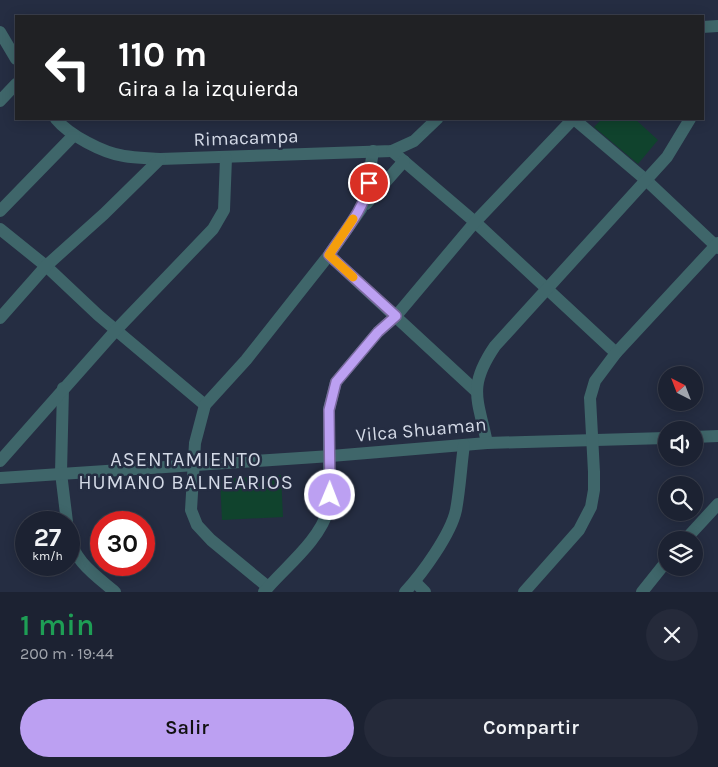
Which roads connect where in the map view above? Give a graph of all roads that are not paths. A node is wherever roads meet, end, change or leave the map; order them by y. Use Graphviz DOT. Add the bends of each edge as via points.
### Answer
graph roads {
  1 [pos="718,26"];
  2 [pos="704,27"];
  3 [pos="0,32"];
  4 [pos="15,57"];
  5 [pos="15,85"];
  6 [pos="0,101"];
  7 [pos="57,120"];
  8 [pos="436,120"];
  9 [pos="573,120"];
  10 [pos="575,120"];
  11 [pos="689,120"];
  12 [pos="74,135"];
  13 [pos="373,151"];
  14 [pos="392,151"];
  15 [pos="226,158"];
  16 [pos="160,159"];
  17 [pos="404,162"];
  18 [pos="646,180"];
  19 [pos="360,209"];
  20 [pos="0,211"];
  21 [pos="475,222"];
  22 [pos="0,229"];
  23 [pos="717,245"];
  24 [pos="329,255"];
  25 [pos="46,266"];
  26 [pos="546,290"];
  27 [pos="396,316"];
  28 [pos="0,318"];
  29 [pos="117,329"];
  30 [pos="616,353"];
  31 [pos="63,388"];
  32 [pos="476,391"];
  33 [pos="205,405"];
  34 [pos="718,436"];
  35 [pos="703,437"];
  36 [pos="658,438"];
  37 [pos="592,440"];
  38 [pos="486,443"];
  39 [pos="464,445"];
  40 [pos="331,456"];
  41 [pos="0,461"];
  42 [pos="193,464"];
  43 [pos="61,474"];
  44 [pos="0,478"];
  45 [pos="718,504"];
  46 [pos="66,511"];
  47 [pos="693,531"];
  48 [pos="80,561"];
  49 [pos="658,572"];
  50 [pos="415,582"];
  51 [pos="266,590"];
  52 [pos="115,592"];
  53 [pos="405,592"];
  54 [pos="425,592"];
  55 [pos="524,592"];
  56 [pos="642,592"];
  1 -- 2 [label="street"];
  3 -- 4 [label="street"];
  5 -- 6 [label="street"];
  7 -- 12 [label="street, Rimacampa"];
  8 -- 14 [label="street, Rimacampa" via="414,141"];
  9 -- 21 [label="street"];
  10 -- 18 [label="street"];
  11 -- 18 [label="street" via="667,157"];
  12 -- 16 [label="street, Rimacampa" via="122,156"];
  12 -- 20 [label="street"];
  13 -- 14 [label="street, Rimacampa"];
  13 -- 15 [label="street, Rimacampa"];
  13 -- 19 [label="street" via="366,196"];
  14 -- 17 [label="street"];
  15 -- 16 [label="street, Rimacampa"];
  15 -- 29 [label="street" via="224,210 220,220"];
  16 -- 25 [label="street"];
  17 -- 19 [label="street"];
  17 -- 21 [label="street"];
  18 -- 23 [label="street"];
  18 -- 26 [label="street"];
  19 -- 24 [label="street"];
  21 -- 26 [label="street"];
  21 -- 27 [label="street"];
  22 -- 25 [label="street"];
  23 -- 30 [label="street"];
  24 -- 27 [label="street"];
  24 -- 33 [label="street" via="246,360"];
  25 -- 28 [label="street"];
  25 -- 29 [label="street"];
  26 -- 30 [label="street"];
  26 -- 32 [label="street" via="483,363"];
  27 -- 32 [label="street"];
  27 -- 40 [label="street" via="378,332 336,382 329,410"];
  29 -- 31 [label="street"];
  29 -- 33 [label="street"];
  30 -- 37 [label="street" via="596,381 590,398"];
  31 -- 41 [label="street"];
  31 -- 43 [label="street"];
  32 -- 38 [label="street"];
  33 -- 42 [label="street"];
  34 -- 35 [label="street"];
  36 -- 37 [label="street, Vilca Shuaman"];
  37 -- 38 [label="street, Vilca Shuaman"];
  37 -- 55 [label="street" via="594,490 591,508 579,530"];
  38 -- 39 [label="street, Vilca Shuaman"];
  39 -- 40 [label="street, Vilca Shuaman"];
  39 -- 50 [label="street" via="456,512 441,543"];
  40 -- 42 [label="street, Vilca Shuaman"];
  40 -- 51 [label="street" via="326,520"];
  42 -- 43 [label="street, Vilca Shuaman"];
  42 -- 51 [label="street" via="191,510 197,525"];
  43 -- 44 [label="street, Vilca Shuaman"];
  43 -- 46 [label="street"];
  45 -- 47 [label="street"];
  48 -- 52 [label="street"];
  49 -- 56 [label="street"];
  50 -- 53 [label="street"];
  50 -- 54 [label="street"];
}
